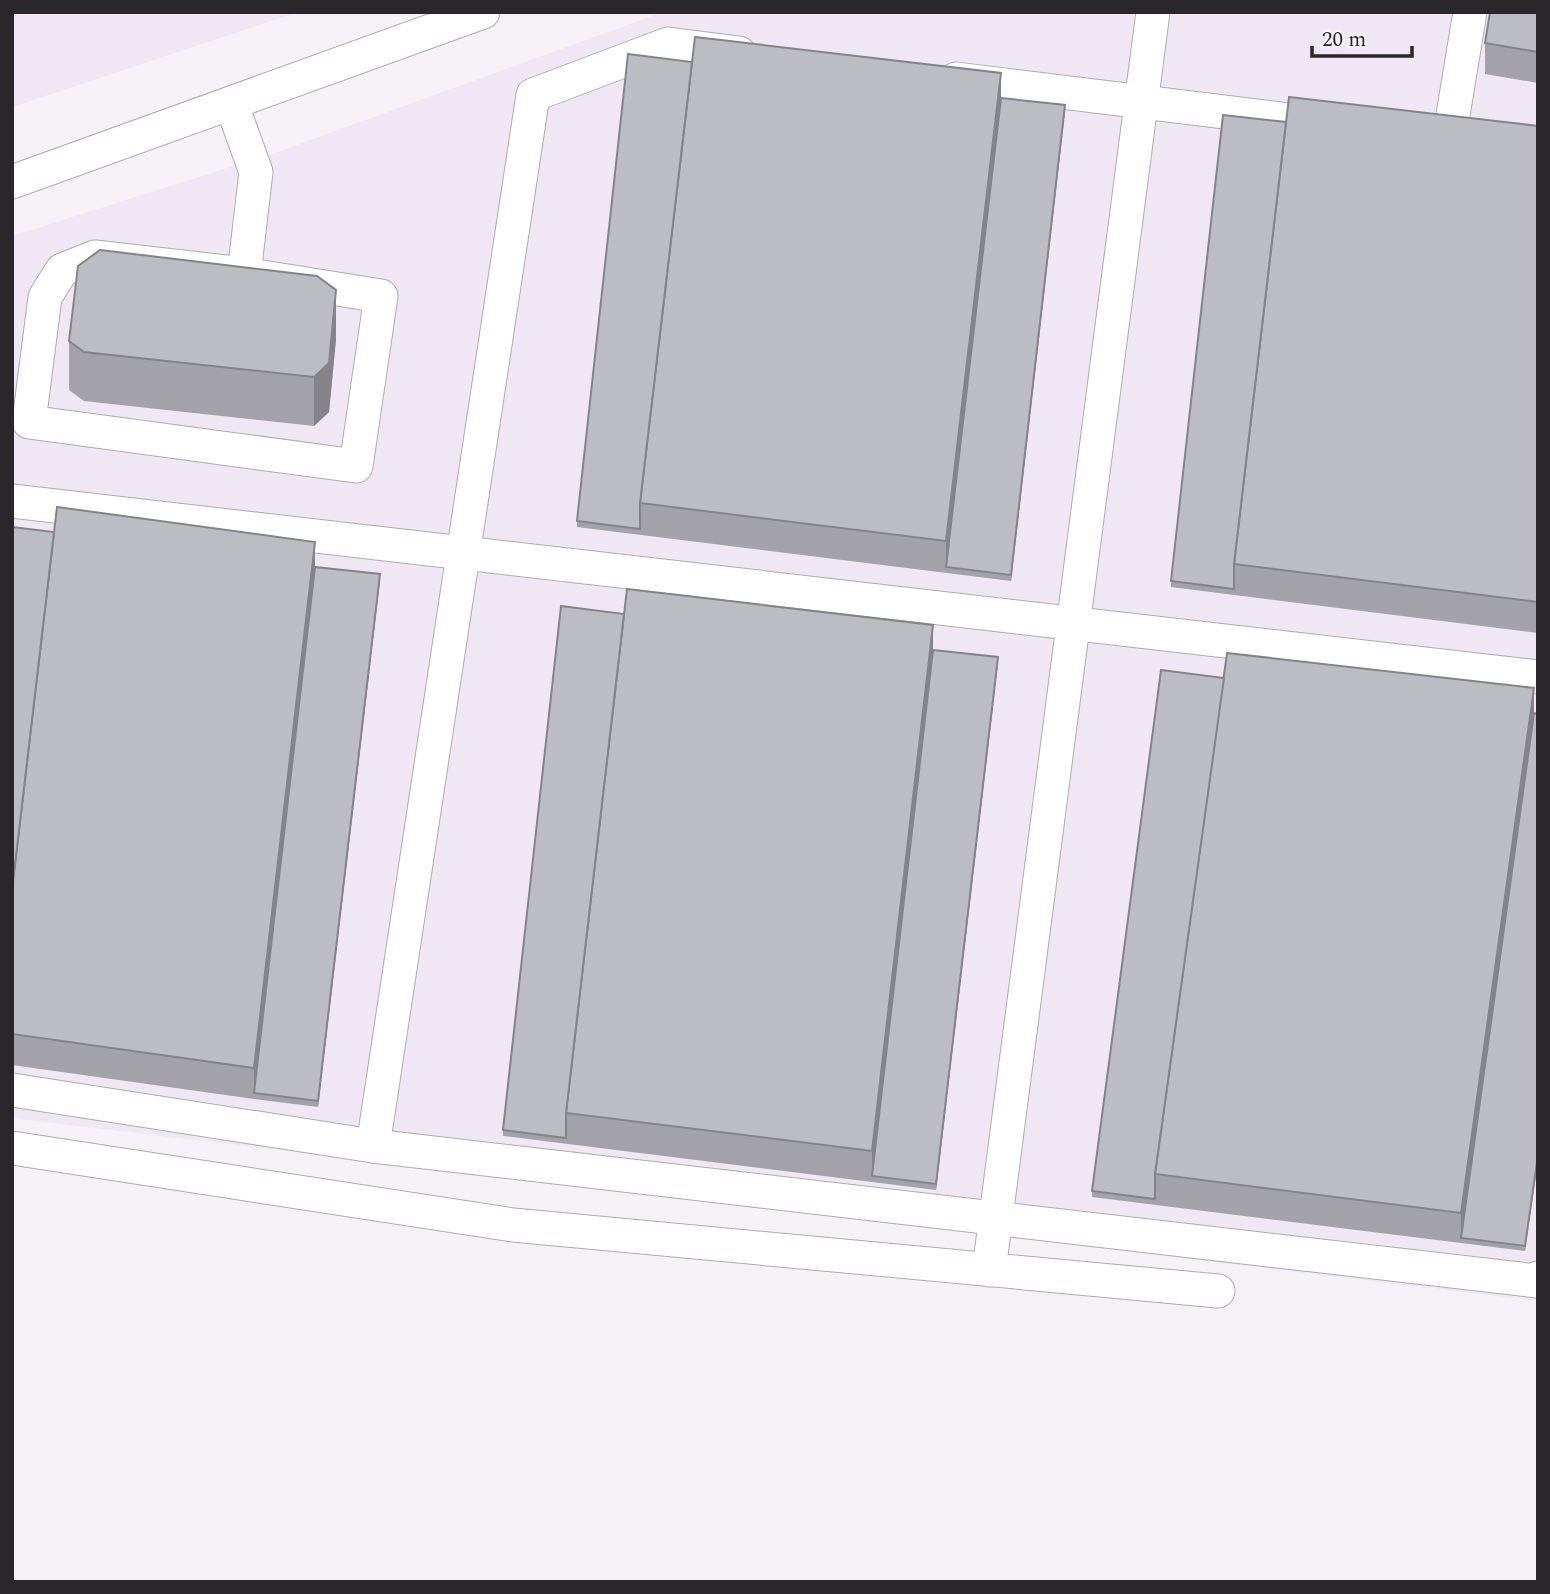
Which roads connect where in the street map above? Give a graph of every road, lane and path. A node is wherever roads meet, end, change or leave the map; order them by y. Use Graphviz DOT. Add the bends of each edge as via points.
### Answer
graph roads {
  1 [pos="483,12"];
  2 [pos="1153,12"];
  3 [pos="1470,12"];
  4 [pos="763,55"];
  5 [pos="925,75"];
  6 [pos="1141,102"];
  7 [pos="231,103"];
  8 [pos="1355,128"];
  9 [pos="1448,139"];
  10 [pos="12,182"];
  11 [pos="244,274"];
  12 [pos="12,501"];
  13 [pos="464,553"];
  14 [pos="1073,623"];
  15 [pos="1538,677"];
  16 [pos="12,1090"];
  17 [pos="373,1146"];
  18 [pos="12,1148"];
  19 [pos="995,1218"];
  20 [pos="989,1269"];
  21 [pos="1538,1278"];
  22 [pos="1218,1291"];
  1 -- 7 [label="street"];
  2 -- 6 [label="street"];
  3 -- 9 [label="street"];
  4 -- 13 [label="street" via="668,44 533,95"];
  5 -- 6 [label="street"];
  6 -- 8 [label="street"];
  6 -- 14 [label="street"];
  7 -- 10 [label="street"];
  7 -- 11 [label="street" via="257,172"];
  11 -- 11 [label="street" via="95,257 61,270 46,298 29,422 356,466 381,296"];
  12 -- 13 [label="street"];
  13 -- 14 [label="street"];
  13 -- 17 [label="street"];
  14 -- 15 [label="street"];
  14 -- 19 [label="street"];
  16 -- 17 [label="street"];
  17 -- 19 [label="street"];
  18 -- 20 [label="street" via="513,1225"];
  19 -- 20 [label="street"];
  19 -- 21 [label="street"];
  20 -- 22 [label="street"];
}
